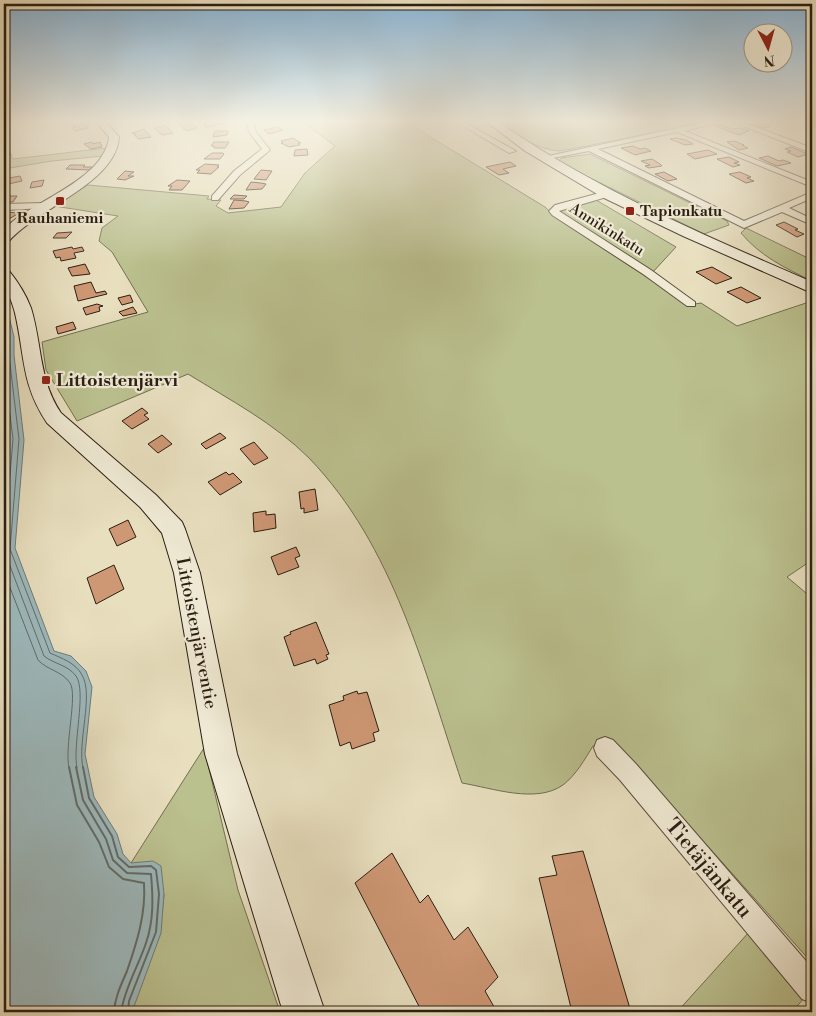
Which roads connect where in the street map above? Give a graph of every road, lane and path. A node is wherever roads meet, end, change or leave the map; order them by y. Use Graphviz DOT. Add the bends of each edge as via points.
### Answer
graph roads {
  1 [pos="95,169"];
  2 [pos="241,169"];
  3 [pos="563,169"];
  4 [pos="633,169"];
  5 [pos="775,169"];
  6 [pos="812,185"];
  7 [pos="607,194"];
  8 [pos="812,195"];
  9 [pos="215,198"];
  10 [pos="43,206"];
  11 [pos="4,207"];
  12 [pos="784,209"];
  13 [pos="812,222"];
  14 [pos="4,238"];
  15 [pos="4,274"];
  16 [pos="812,288"];
  17 [pos="691,304"];
  18 [pos="605,748"];
  19 [pos="812,989"];
  20 [pos="304,1012"];
  1 -- 10 [label="street" via="79,184"];
  2 -- 9 [label="street"];
  3 -- 7 [label="street"];
  4 -- 12 [label="street" via="744,225"];
  5 -- 6 [label="street"];
  7 -- 16 [label="street"];
  7 -- 17 [label="street, Annikinkatu" via="554,211"];
  8 -- 12 [label="street"];
  10 -- 11 [label="street"];
  10 -- 14 [label="street"];
  12 -- 13 [label="street"];
  15 -- 20 [label="street, Littoistenjärventie" via="16,291 24,315 34,380 47,409 148,501 173,529 187,573 221,754"];
  18 -- 19 [label="street, Tietäjänkatu"];
}
